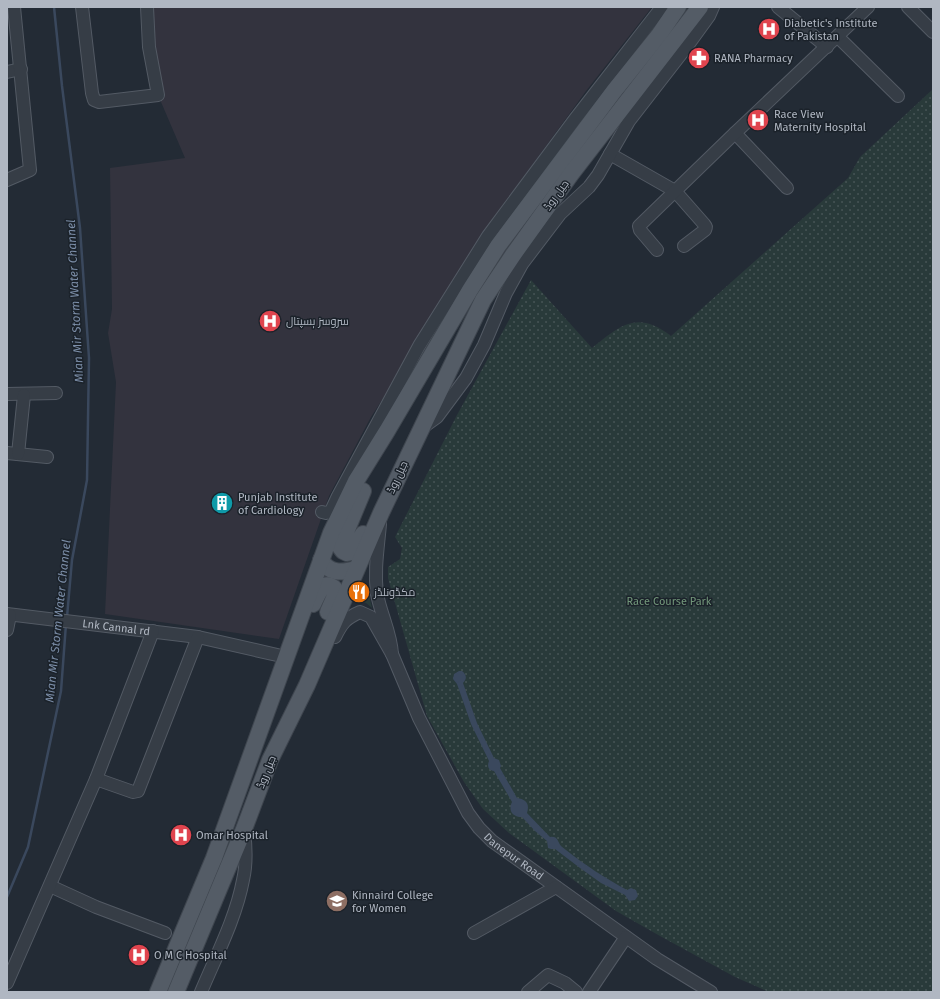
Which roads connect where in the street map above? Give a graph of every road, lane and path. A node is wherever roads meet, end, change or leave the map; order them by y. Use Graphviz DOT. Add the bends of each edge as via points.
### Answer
graph roads {
  1 [pos="14,7"];
  2 [pos="82,7"];
  3 [pos="147,7"];
  4 [pos="662,7"];
  5 [pos="678,7"];
  6 [pos="700,7"];
  7 [pos="713,7"];
  8 [pos="778,7"];
  9 [pos="868,7"];
  10 [pos="908,7"];
  11 [pos="933,32"];
  12 [pos="838,37"];
  13 [pos="827,47"];
  14 [pos="21,69"];
  15 [pos="7,72"];
  16 [pos="898,96"];
  17 [pos="735,133"];
  18 [pos="601,136"];
  19 [pos="613,150"];
  20 [pos="7,180"];
  21 [pos="787,188"];
  22 [pos="675,191"];
  23 [pos="684,246"];
  24 [pos="657,250"];
  25 [pos="56,393"];
  26 [pos="7,394"];
  27 [pos="24,395"];
  28 [pos="420,430"];
  29 [pos="388,431"];
  30 [pos="13,453"];
  31 [pos="48,457"];
  32 [pos="406,458"];
  33 [pos="322,512"];
  34 [pos="380,513"];
  35 [pos="321,560"];
  36 [pos="356,569"];
  37 [pos="8,614"];
  38 [pos="7,630"];
  39 [pos="153,631"];
  40 [pos="198,637"];
  41 [pos="392,654"];
  42 [pos="286,657"];
  43 [pos="308,685"];
  44 [pos="270,760"];
  45 [pos="96,779"];
  46 [pos="244,830"];
  47 [pos="50,886"];
  48 [pos="556,888"];
  49 [pos="165,933"];
  50 [pos="474,933"];
  51 [pos="626,936"];
  52 [pos="691,979"];
  53 [pos="7,983"];
  54 [pos="158,992"];
  55 [pos="176,992"];
  56 [pos="201,992"];
  57 [pos="528,992"];
  58 [pos="576,992"];
  59 [pos="589,992"];
  60 [pos="694,992"];
  61 [pos="711,992"];
  1 -- 14 [label="street"];
  2 -- 3 [label="street" via="92,93 94,100 99,102 158,95 149,47"];
  4 -- 33 [label="street" via="574,119 488,236 419,346 331,511"];
  5 -- 29 [label="main road, جیل روڈ" via="498,246"];
  6 -- 18 [label="main road, جیل روڈ"];
  7 -- 19 [label="street" via="688,45 628,121"];
  8 -- 13 [label="street"];
  9 -- 12 [label="street"];
  10 -- 11 [label="street"];
  12 -- 13 [label="street"];
  12 -- 16 [label="street"];
  13 -- 17 [label="street"];
  14 -- 15 [label="street"];
  14 -- 20 [label="street" via="30,170"];
  17 -- 21 [label="street"];
  17 -- 22 [label="street"];
  18 -- 19 [label="street"];
  18 -- 28 [label="main road, جیل روڈ" via="571,174 483,300"];
  19 -- 22 [label="street"];
  19 -- 28 [label="street" via="589,187 560,214 522,264 466,378 437,417"];
  22 -- 23 [label="street" via="706,227"];
  22 -- 24 [label="street" via="639,226"];
  25 -- 27 [label="street"];
  26 -- 27 [label="street"];
  27 -- 30 [label="street"];
  28 -- 32 [label="main road, جیل روڈ"];
  29 -- 32 [label="main road" via="341,544 343,552 350,553 354,549"];
  29 -- 35 [label="main road, جیل روڈ" via="356,481"];
  30 -- 31 [label="street"];
  32 -- 34 [label="main road, جیل روڈ"];
  34 -- 36 [label="main road, جیل روڈ"];
  34 -- 41 [label="street, Danepur Road" via="375,573 378,596 392,643"];
  35 -- 36 [label="main road" via="324,565 337,572"];
  35 -- 42 [label="main road, جیل روڈ"];
  36 -- 43 [label="main road, جیل روڈ"];
  37 -- 38 [label="street, Lnk Cannal rd"];
  37 -- 39 [label="street, Lnk Cannal rd"];
  39 -- 40 [label="street, Lnk Cannal rd"];
  39 -- 45 [label="street"];
  40 -- 42 [label="street, Lnk Cannal rd"];
  40 -- 45 [label="street" via="141,788 133,792"];
  41 -- 43 [label="street, Danepur Road" via="371,617 360,612 350,616 342,624"];
  41 -- 48 [label="street, Danepur Road" via="419,718 468,813 492,841"];
  42 -- 44 [label="main road" via="321,588 326,585 334,588 335,596 295,691"];
  42 -- 54 [label="main road, جیل روڈ" via="214,858"];
  43 -- 44 [label="main road, جیل روڈ"];
  44 -- 46 [label="main road, جیل روڈ"];
  45 -- 47 [label="street"];
  46 -- 55 [label="main road, جیل روڈ"];
  46 -- 56 [label="street" via="246,853 243,880 234,912"];
  47 -- 49 [label="street" via="96,907"];
  47 -- 53 [label="street"];
  48 -- 50 [label="street"];
  48 -- 51 [label="street, Danepur Road"];
  51 -- 52 [label="street, Danepur Road" via="657,959"];
  51 -- 59 [label="street"];
  52 -- 60 [label="street"];
  52 -- 61 [label="street, Danepur Road"];
  57 -- 58 [label="street" via="548,975"];
}
